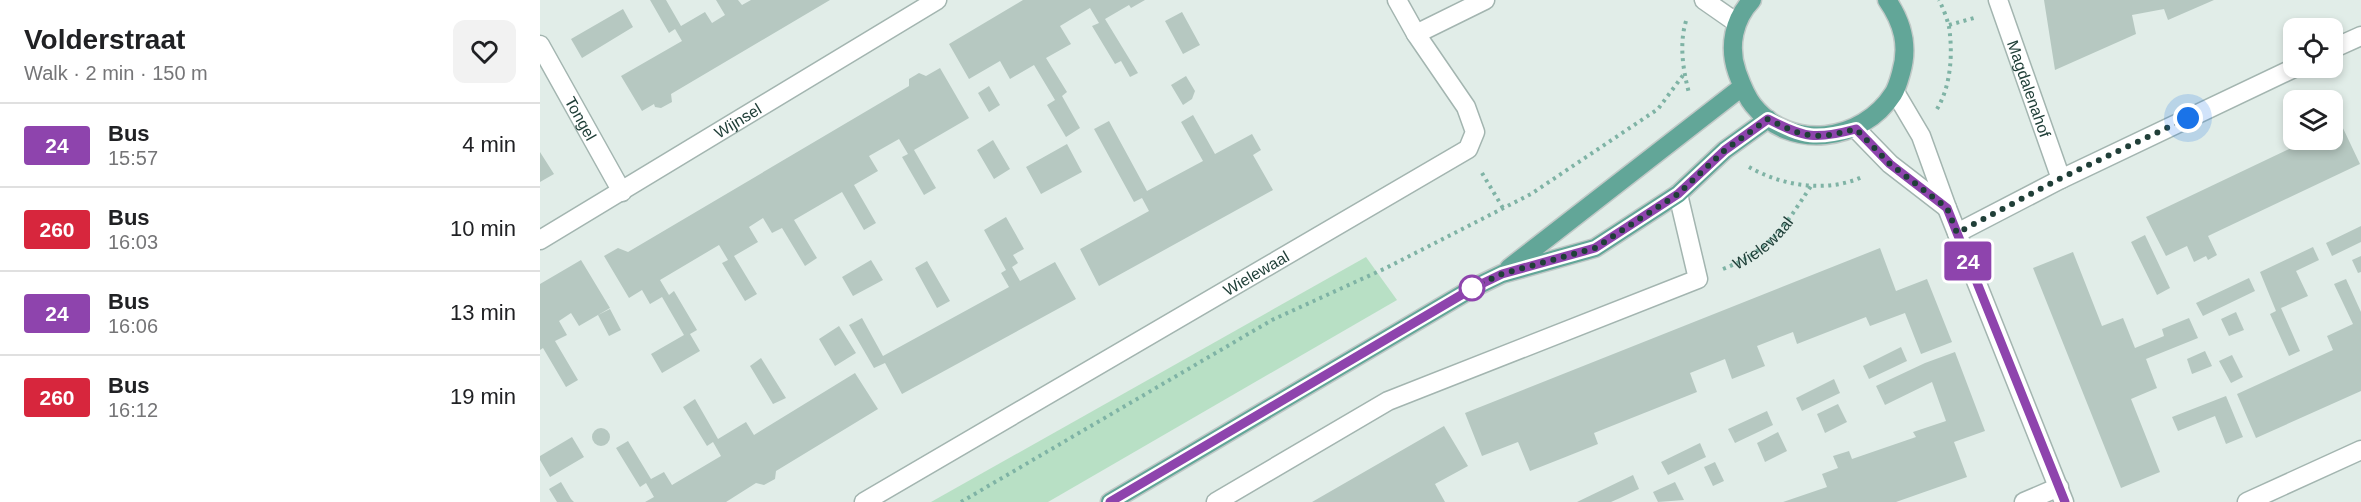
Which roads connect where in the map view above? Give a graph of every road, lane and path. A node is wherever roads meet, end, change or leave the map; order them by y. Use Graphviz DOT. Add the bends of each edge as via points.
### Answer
graph roads {
  1 [pos="937,0"];
  2 [pos="1397,0"];
  3 [pos="1485,0"];
  4 [pos="1704,0"];
  5 [pos="1752,0"];
  6 [pos="1887,0"];
  7 [pos="1998,0"];
  8 [pos="1737,23"];
  9 [pos="1416,34"];
  10 [pos="2361,36"];
  11 [pos="2343,44"];
  12 [pos="540,45"];
  13 [pos="2283,73"];
  14 [pos="1684,74"];
  15 [pos="1742,87"];
  16 [pos="1895,92"];
  17 [pos="1768,119"];
  18 [pos="1856,129"];
  19 [pos="1468,149"];
  20 [pos="2061,178"];
  21 [pos="1811,186"];
  22 [pos="622,192"];
  23 [pos="1678,194"];
  24 [pos="1503,208"];
  25 [pos="1947,208"];
  26 [pos="1957,233"];
  27 [pos="540,240"];
  28 [pos="1502,274"];
  29 [pos="1698,279"];
  30 [pos="2361,450"];
  31 [pos="2062,494"];
  32 [pos="864,502"];
  33 [pos="961,502"];
  34 [pos="1110,502"];
  35 [pos="1216,502"];
  36 [pos="2024,502"];
  37 [pos="2247,502"];
  1 -- 22 [label="street, Wijnsel"];
  2 -- 9 [label="street"];
  3 -- 9 [label="street"];
  4 -- 8 [label="street"];
  5 -- 8 [label="main road"];
  6 -- 16 [label="main road" via="1899,18 1906,56"];
  7 -- 20 [label="street, Magdalenahof"];
  8 -- 15 [label="main road" via="1732,43"];
  9 -- 19 [label="street" via="1466,107 1475,132"];
  10 -- 11 [label="street"];
  12 -- 22 [label="street, Tongel"];
  13 -- 20 [label="street"];
  14 -- 24 [label="path" via="1658,109 1531,194"];
  15 -- 17 [label="main road"];
  15 -- 28 [label="main road"];
  16 -- 18 [label="main road" via="1878,114"];
  16 -- 25 [label="street" via="1922,135"];
  17 -- 18 [label="main road" via="1795,133 1826,137"];
  17 -- 23 [label="main road" via="1725,150"];
  18 -- 25 [label="street" via="1890,164"];
  19 -- 24 [label="path"];
  19 -- 32 [label="street, Wielewaal"];
  20 -- 26 [label="street"];
  21 -- 29 [label="path, Wielewaal" via="1782,232 1747,260"];
  22 -- 27 [label="street, Wijnsel"];
  23 -- 28 [label="main road" via="1595,248"];
  23 -- 29 [label="street"];
  24 -- 33 [label="path" via="1272,320"];
  25 -- 26 [label="street"];
  26 -- 31 [label="street"];
  28 -- 34 [label="main road"];
  29 -- 35 [label="street" via="1388,401"];
  30 -- 37 [label="street"];
  31 -- 36 [label="street"];
}
